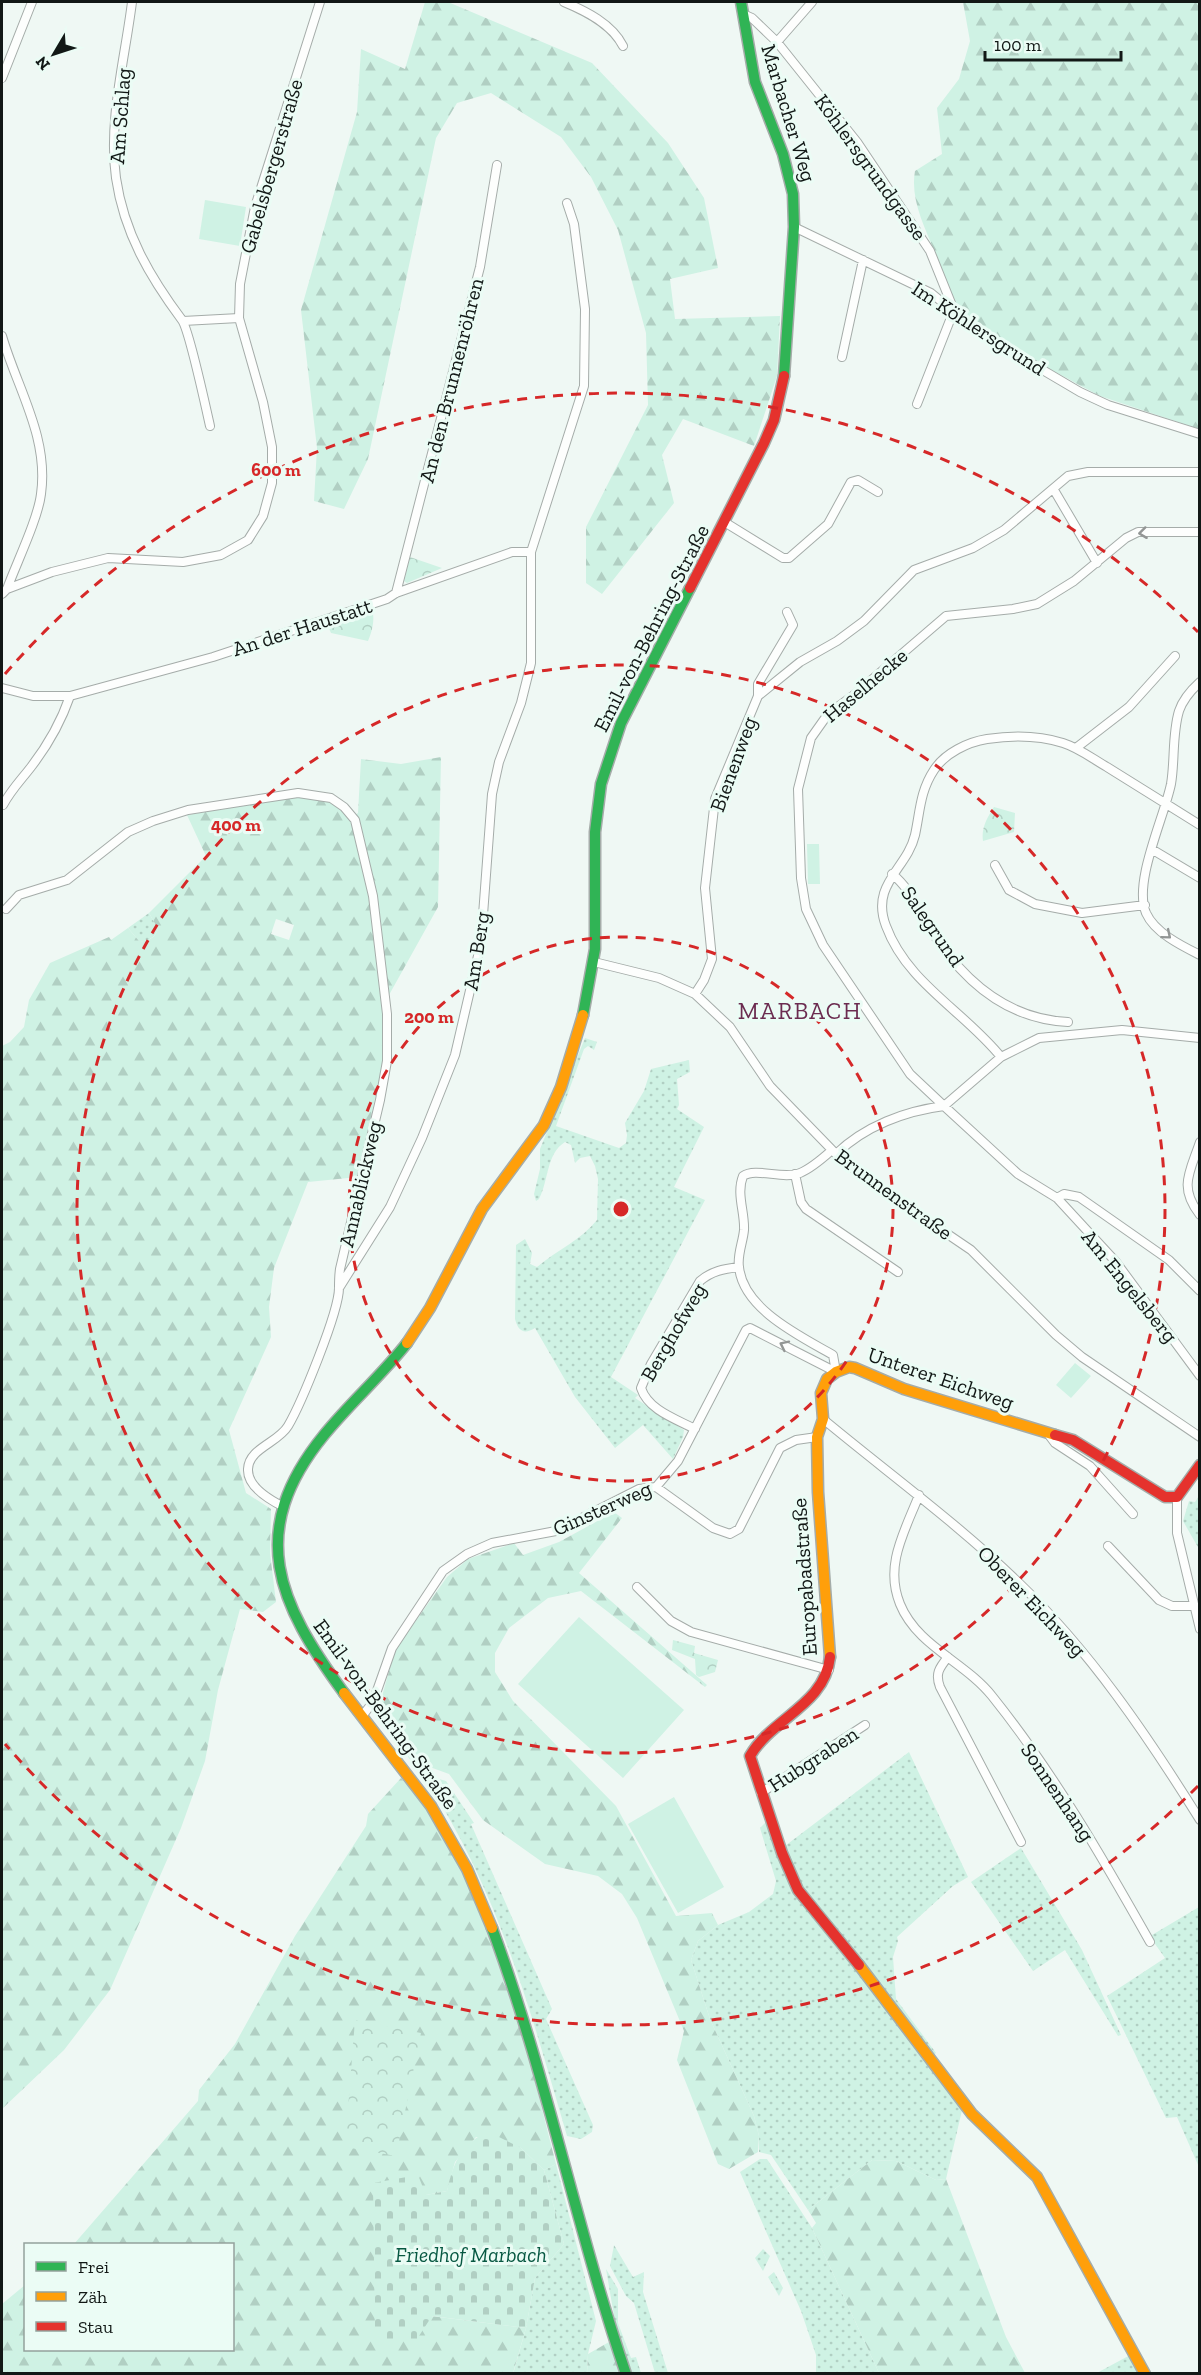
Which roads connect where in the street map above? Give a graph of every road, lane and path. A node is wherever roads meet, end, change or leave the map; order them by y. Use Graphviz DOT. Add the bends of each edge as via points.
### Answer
graph roads {
  1 [pos="32,2"];
  2 [pos="132,2"];
  3 [pos="320,2"];
  4 [pos="564,2"];
  5 [pos="741,2"];
  6 [pos="812,2"];
  7 [pos="743,14"];
  8 [pos="777,42"];
  9 [pos="623,46"];
  10 [pos="2,78"];
  11 [pos="497,165"];
  12 [pos="567,203"];
  13 [pos="794,227"];
  14 [pos="863,260"];
  15 [pos="788,307"];
  16 [pos="954,310"];
  17 [pos="239,318"];
  18 [pos="183,321"];
  19 [pos="2,336"];
  20 [pos="842,357"];
  21 [pos="917,404"];
  22 [pos="210,426"];
  23 [pos="1200,434"];
  24 [pos="1200,472"];
  25 [pos="1054,490"];
  26 [pos="879,492"];
  27 [pos="726,523"];
  28 [pos="1200,532"];
  29 [pos="531,552"];
  30 [pos="1097,563"];
  31 [pos="4,592"];
  32 [pos="396,592"];
  33 [pos="788,612"];
  34 [pos="1175,656"];
  35 [pos="1200,682"];
  36 [pos="2,688"];
  37 [pos="70,696"];
  38 [pos="758,696"];
  39 [pos="1076,748"];
  40 [pos="1166,804"];
  41 [pos="3,805"];
  42 [pos="1200,825"];
  43 [pos="1153,850"];
  44 [pos="995,865"];
  45 [pos="892,874"];
  46 [pos="1200,878"];
  47 [pos="1145,905"];
  48 [pos="6,909"];
  49 [pos="1200,956"];
  50 [pos="594,962"];
  51 [pos="694,994"];
  52 [pos="1068,1022"];
  53 [pos="1200,1038"];
  54 [pos="1001,1057"];
  55 [pos="944,1106"];
  56 [pos="1200,1142"];
  57 [pos="834,1152"];
  58 [pos="795,1174"];
  59 [pos="1057,1198"];
  60 [pos="1200,1215"];
  61 [pos="739,1267"];
  62 [pos="898,1272"];
  63 [pos="339,1288"];
  64 [pos="1200,1291"];
  65 [pos="836,1372"];
  66 [pos="1200,1376"];
  67 [pos="823,1419"];
  68 [pos="694,1429"];
  69 [pos="1049,1435"];
  70 [pos="817,1437"];
  71 [pos="1200,1437"];
  72 [pos="1200,1465"];
  73 [pos="656,1487"];
  74 [pos="919,1495"];
  75 [pos="1177,1497"];
  76 [pos="284,1507"];
  77 [pos="1133,1514"];
  78 [pos="1108,1546"];
  79 [pos="637,1587"];
  80 [pos="1192,1606"];
  81 [pos="1200,1629"];
  82 [pos="948,1657"];
  83 [pos="829,1670"];
  84 [pos="363,1715"];
  85 [pos="865,1725"];
  86 [pos="761,1793"];
  87 [pos="1200,1820"];
  88 [pos="1021,1842"];
  89 [pos="1150,1942"];
  90 [pos="626,2373"];
  91 [pos="1145,2373"];
  1 -- 10 [label="street"];
  2 -- 18 [label="street, Am Schlag" via="116,110 116,176 126,222 138,253"];
  3 -- 17 [label="street, Gabelsbergerstraße" via="255,207 240,284"];
  4 -- 9 [label="street" via="610,28"];
  5 -- 7 [label="main road, Marbacher Weg"];
  6 -- 8 [label="street"];
  7 -- 8 [label="street, Köhlersgrundgasse"];
  7 -- 13 [label="main road, Marbacher Weg" via="755,82 790,180"];
  8 -- 16 [label="street, Köhlersgrundgasse" via="857,142 926,243"];
  11 -- 32 [label="street, An den Brunnenröhren" via="480,267"];
  12 -- 29 [label="street" via="574,224 585,309 584,386"];
  13 -- 14 [label="street, Im Köhlersgrund"];
  13 -- 15 [label="main road, Marbacher Weg"];
  14 -- 16 [label="street, Im Köhlersgrund" via="931,293"];
  14 -- 20 [label="street"];
  15 -- 27 [label="main road, Emil-von-Behring-Straße" via="785,370 774,420"];
  16 -- 21 [label="street"];
  16 -- 23 [label="street, Im Köhlersgrund" via="980,333 1080,392 1108,405"];
  17 -- 18 [label="street"];
  17 -- 31 [label="street, Gabelsbergerstraße" via="263,402 272,458 268,500 260,523 248,540 231,551 198,561 108,558 52,572"];
  18 -- 22 [label="street, Am Schlag"];
  19 -- 31 [label="street" via="43,457 41,496"];
  24 -- 25 [label="street" via="1088,472 1068,476"];
  25 -- 30 [label="street"];
  25 -- 38 [label="street" via="1004,530 973,548 914,570 864,621 800,662"];
  26 -- 27 [label="street" via="858,480 851,482 828,524 789,558"];
  27 -- 50 [label="main road, Emil-von-Behring-Straße" via="621,723 603,777 595,830"];
  28 -- 30 [label="street, Haselhecke, one-way" via="1138,532"];
  29 -- 32 [label="street, An der Haustatt" via="512,552"];
  29 -- 63 [label="street, Am Berg" via="531,663 492,794 483,915 455,1055 404,1180"];
  30 -- 55 [label="street, Haselhecke" via="1027,607 946,616 823,719 811,738 799,777 803,900 816,932 910,1074"];
  32 -- 37 [label="street, An der Haustatt" via="387,599 222,654"];
  33 -- 38 [label="street, Bienenweg" via="793,625 758,684"];
  34 -- 39 [label="street" via="1129,707"];
  35 -- 40 [label="street" via="1187,695 1177,719"];
  36 -- 37 [label="street, An der Haustatt" via="33,696"];
  37 -- 41 [label="street" via="48,742"];
  38 -- 51 [label="street, Bienenweg" via="715,799 705,888 712,959"];
  39 -- 40 [label="street"];
  39 -- 45 [label="street" via="1015,735 976,741 950,754 934,768 921,793 913,842"];
  40 -- 42 [label="street"];
  40 -- 43 [label="street"];
  43 -- 46 [label="street"];
  43 -- 47 [label="street" via="1144,889"];
  44 -- 47 [label="street" via="1009,890 1035,904 1082,913"];
  45 -- 52 [label="street, Salegrund" via="910,894 943,947 979,986 1020,1014"];
  45 -- 54 [label="street" via="884,892 882,913 898,953"];
  47 -- 49 [label="street, one-way" via="1147,915 1161,930"];
  48 -- 63 [label="street, Annablickweg" via="19,895 67,880 128,832 188,810 298,793 331,798 355,820 382,952 387,1061"];
  50 -- 51 [label="street, Brunnenstraße" via="668,980"];
  50 -- 76 [label="main road, Emil-von-Behring-Straße" via="577,1032 544,1125 476,1219 414,1334 306,1456"];
  51 -- 57 [label="street, Brunnenstraße" via="730,1027 770,1086"];
  53 -- 54 [label="street" via="1122,1030 1039,1038"];
  54 -- 55 [label="street"];
  55 -- 57 [label="street" via="915,1110"];
  55 -- 59 [label="street, Am Engelsberg" via="1018,1174"];
  56 -- 60 [label="street" via="1185,1187"];
  57 -- 58 [label="street"];
  57 -- 71 [label="street, Brunnenstraße" via="862,1176 971,1250 1083,1357"];
  58 -- 61 [label="street" via="752,1172 744,1176 740,1188 744,1229"];
  58 -- 62 [label="street" via="806,1209"];
  59 -- 64 [label="street, Am Engelsberg" via="1064,1194 1079,1197 1169,1260"];
  59 -- 66 [label="street, Am Engelsberg" via="1116,1262"];
  61 -- 65 [label="street" via="756,1303 782,1325 832,1355"];
  61 -- 68 [label="street, Berghofweg" via="723,1269 700,1281 641,1388 644,1398"];
  63 -- 76 [label="street, Annablickweg" via="321,1349 287,1428 254,1454 248,1467 254,1486"];
  65 -- 67 [label="main road, Unterer Eichweg" via="827,1379 821,1393"];
  65 -- 68 [label="street, Ginsterweg, one-way" via="750,1328"];
  65 -- 69 [label="main road, Unterer Eichweg" via="855,1368 904,1389"];
  67 -- 70 [label="main road, Europabadstraße"];
  67 -- 74 [label="street, Oberer Eichweg"];
  68 -- 73 [label="street, Ginsterweg" via="678,1461"];
  69 -- 75 [label="main road, Unterer Eichweg" via="1073,1440 1155,1492"];
  69 -- 77 [label="street, Unterer Eichweg" via="1090,1466"];
  70 -- 73 [label="street" via="796,1440 780,1448 739,1529 730,1534 713,1528"];
  70 -- 83 [label="main road, Europabadstraße" via="831,1645"];
  72 -- 75 [label="main road"];
  73 -- 84 [label="street, Ginsterweg" via="639,1489 556,1531 492,1542 443,1571 392,1648 373,1702"];
  74 -- 82 [label="street, Sonnenhang" via="896,1552 894,1581 908,1619"];
  74 -- 87 [label="street, Oberer Eichweg" via="1020,1583 1085,1655 1143,1732"];
  75 -- 80 [label="street" via="1177,1533"];
  76 -- 84 [label="main road, Emil-von-Behring-Straße" via="277,1557 282,1586 305,1637"];
  78 -- 80 [label="street" via="1160,1600 1172,1606"];
  79 -- 83 [label="street" via="671,1621 691,1632"];
  80 -- 81 [label="street"];
  82 -- 88 [label="street" via="936,1677"];
  82 -- 89 [label="street, Sonnenhang" via="977,1678 993,1696 1055,1783"];
  83 -- 86 [label="main road, Europabadstraße" via="804,1703 757,1740 750,1756"];
  84 -- 90 [label="main road, Emil-von-Behring-Straße" via="424,1796 486,1911 528,2037 584,2245"];
  85 -- 86 [label="street, Hubgraben"];
  86 -- 91 [label="main road, Europabadstraße" via="798,1890 972,2114 1036,2177"];
}
